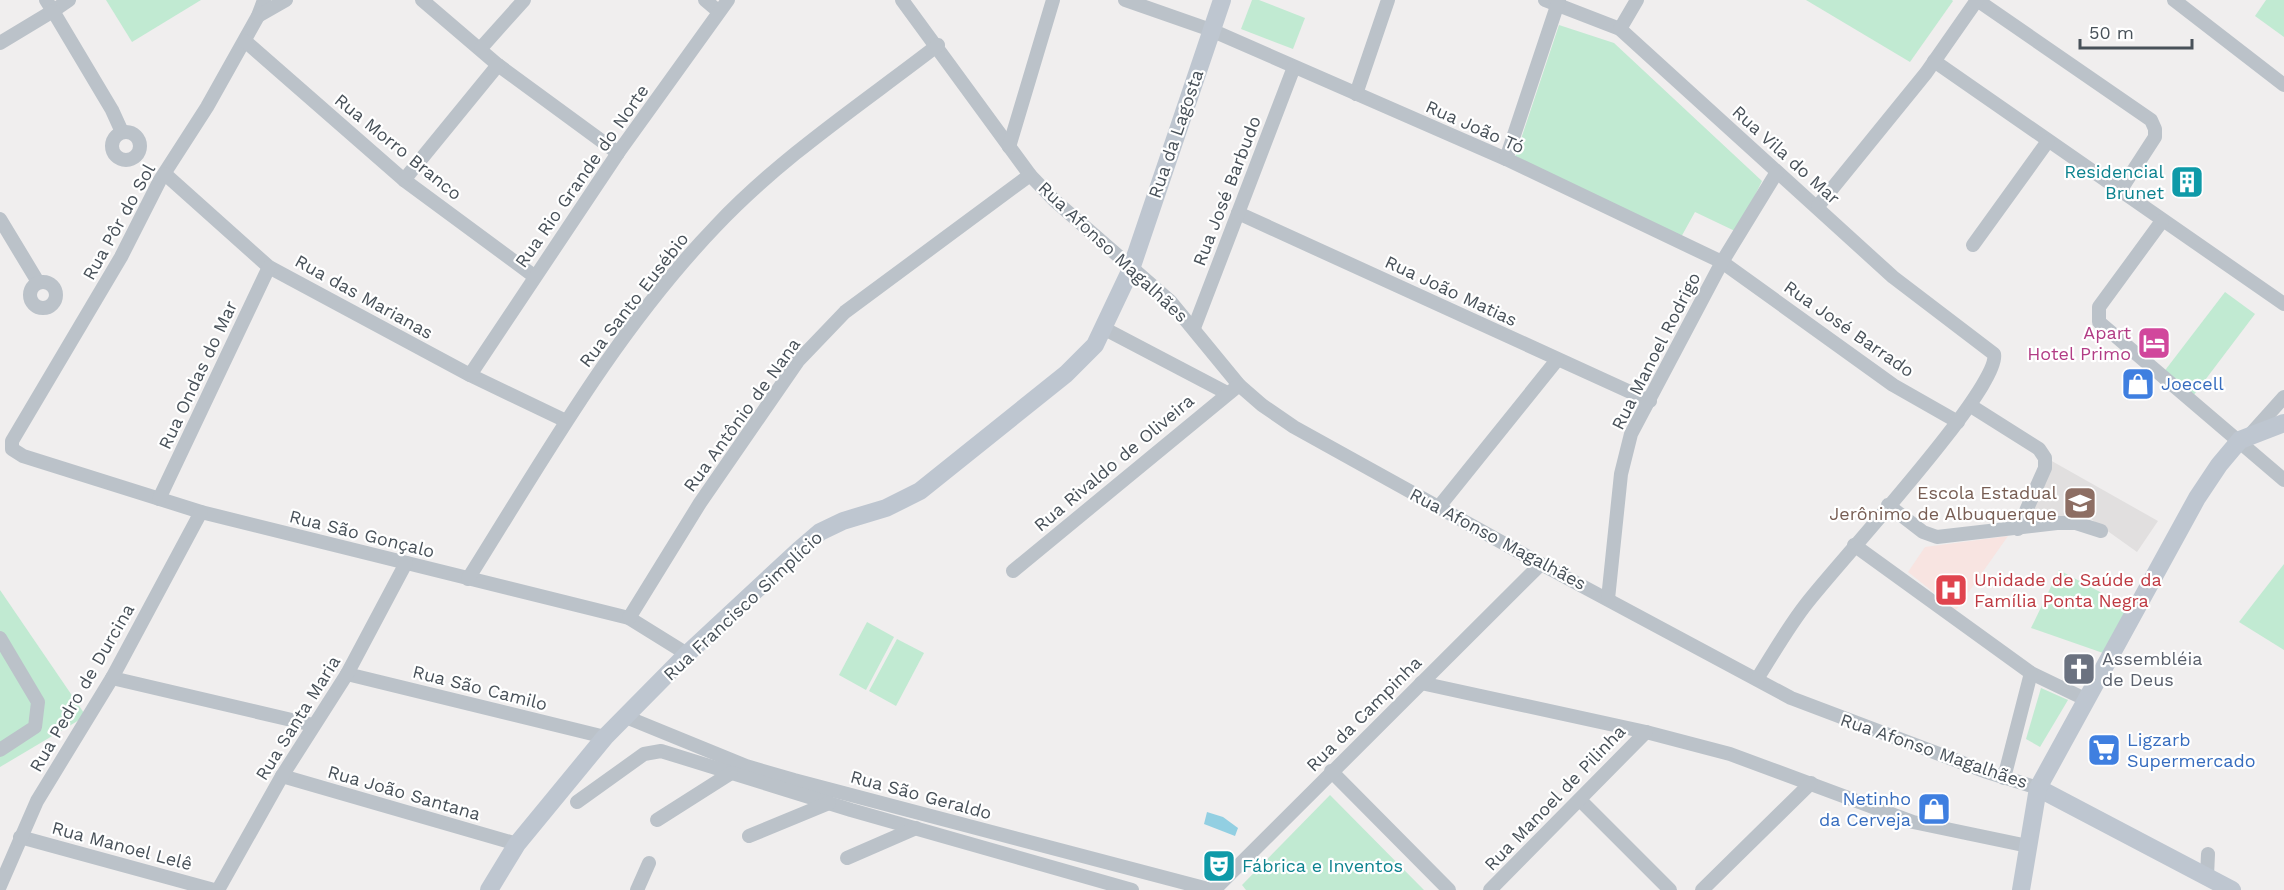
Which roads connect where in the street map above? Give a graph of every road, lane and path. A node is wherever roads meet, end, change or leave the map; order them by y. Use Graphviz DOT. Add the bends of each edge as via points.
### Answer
graph roads {
  1 [pos="69,0"];
  2 [pos="264,0"];
  3 [pos="286,0"];
  4 [pos="422,0"];
  5 [pos="524,0"];
  6 [pos="705,0"];
  7 [pos="902,0"];
  8 [pos="1053,0"];
  9 [pos="1125,0"];
  10 [pos="1222,0"];
  11 [pos="1388,0"];
  12 [pos="1637,0"];
  13 [pos="1977,0"];
  14 [pos="2174,0"];
  15 [pos="1554,2"];
  16 [pos="49,5"];
  17 [pos="723,5"];
  18 [pos="258,16"];
  19 [pos="1620,28"];
  20 [pos="1211,30"];
  21 [pos="245,41"];
  22 [pos="0,43"];
  23 [pos="938,45"];
  24 [pos="480,48"];
  25 [pos="1934,61"];
  26 [pos="498,65"];
  27 [pos="1294,66"];
  28 [pos="2284,85"];
  29 [pos="1356,94"];
  30 [pos="122,132"];
  31 [pos="2048,141"];
  32 [pos="1009,147"];
  33 [pos="618,153"];
  34 [pos="1506,159"];
  35 [pos="1777,172"];
  36 [pos="165,174"];
  37 [pos="1030,175"];
  38 [pos="405,180"];
  39 [pos="2120,191"];
  40 [pos="1818,206"];
  41 [pos="1238,213"];
  42 [pos="0,219"];
  43 [pos="2162,221"];
  44 [pos="1972,245"];
  45 [pos="1722,262"];
  46 [pos="269,267"];
  47 [pos="1131,268"];
  48 [pos="534,276"];
  49 [pos="38,282"];
  50 [pos="2284,304"];
  51 [pos="1194,328"];
  52 [pos="1105,329"];
  53 [pos="1557,360"];
  54 [pos="470,375"];
  55 [pos="1239,385"];
  56 [pos="1227,393"];
  57 [pos="2284,397"];
  58 [pos="1650,401"];
  59 [pos="1971,406"];
  60 [pos="566,422"];
  61 [pos="1958,422"];
  62 [pos="2284,423"];
  63 [pos="2244,439"];
  64 [pos="23,456"];
  65 [pos="2284,480"];
  66 [pos="159,499"];
  67 [pos="1888,505"];
  68 [pos="1438,508"];
  69 [pos="201,512"];
  70 [pos="2018,529"];
  71 [pos="2101,531"];
  72 [pos="1854,545"];
  73 [pos="406,563"];
  74 [pos="1541,564"];
  75 [pos="1013,571"];
  76 [pos="468,579"];
  77 [pos="1608,599"];
  78 [pos="629,618"];
  79 [pos="0,638"];
  80 [pos="687,654"];
  81 [pos="2031,673"];
  82 [pos="347,674"];
  83 [pos="112,678"];
  84 [pos="1757,680"];
  85 [pos="1421,683"];
  86 [pos="2087,700"];
  87 [pos="627,717"];
  88 [pos="313,725"];
  89 [pos="1646,732"];
  90 [pos="604,737"];
  91 [pos="0,750"];
  92 [pos="1331,771"];
  93 [pos="731,773"];
  94 [pos="282,776"];
  95 [pos="2004,778"];
  96 [pos="1811,783"];
  97 [pos="2038,788"];
  98 [pos="1580,800"];
  99 [pos="577,802"];
  100 [pos="829,803"];
  101 [pos="657,820"];
  102 [pos="916,828"];
  103 [pos="749,836"];
  104 [pos="20,837"];
  105 [pos="517,844"];
  106 [pos="2028,846"];
  107 [pos="2208,854"];
  108 [pos="847,858"];
  109 [pos="649,863"];
  110 [pos="2207,876"];
  111 [pos="0,886"];
  112 [pos="216,890"];
  113 [pos="489,890"];
  114 [pos="638,890"];
  115 [pos="1132,890"];
  116 [pos="1213,890"];
  117 [pos="1449,890"];
  118 [pos="1490,890"];
  119 [pos="1670,890"];
  120 [pos="1702,890"];
  121 [pos="2021,890"];
  122 [pos="2232,890"];
  1 -- 16 [label="street"];
  2 -- 18 [label="street, Rua Pôr do Sol"];
  3 -- 18 [label="street"];
  4 -- 24 [label="street"];
  5 -- 24 [label="street"];
  6 -- 17 [label="street"];
  7 -- 23 [label="street, Rua Afonso Magalhães"];
  8 -- 32 [label="street"];
  9 -- 20 [label="street, Rua João Tó"];
  10 -- 20 [label="street, Rua da Lagosta"];
  11 -- 29 [label="street"];
  12 -- 19 [label="street"];
  13 -- 25 [label="street"];
  13 -- 39 [label="street" via="2151,120 2156,133"];
  14 -- 28 [label="street"];
  15 -- 19 [label="street, Rua Vila do Mar"];
  15 -- 34 [label="street"];
  16 -- 22 [label="street"];
  16 -- 30 [label="street"];
  17 -- 33 [label="street, Rua Rio Grande do Norte"];
  18 -- 21 [label="street, Rua Pôr do Sol"];
  19 -- 35 [label="street, Rua Vila do Mar"];
  20 -- 27 [label="street, Rua João Tó"];
  20 -- 47 [label="street, Rua da Lagosta"];
  21 -- 36 [label="street, Rua Pôr do Sol"];
  21 -- 38 [label="street, Rua Morro Branco"];
  23 -- 32 [label="street, Rua Afonso Magalhães"];
  23 -- 60 [label="street, Rua Santo Eusébio" via="763,181 717,225 671,275"];
  24 -- 26 [label="street"];
  25 -- 31 [label="street"];
  25 -- 40 [label="street"];
  26 -- 33 [label="street"];
  26 -- 38 [label="street"];
  27 -- 29 [label="street, Rua João Tó"];
  27 -- 41 [label="street, Rua José Barbudo"];
  29 -- 34 [label="street, Rua João Tó"];
  31 -- 39 [label="street"];
  31 -- 44 [label="street"];
  32 -- 37 [label="street, Rua Afonso Magalhães"];
  33 -- 48 [label="street, Rua Rio Grande do Norte"];
  34 -- 45 [label="street, Rua João Tó"];
  35 -- 40 [label="street, Rua Vila do Mar"];
  35 -- 45 [label="street, Rua Manoel Rodrigo"];
  36 -- 46 [label="street, Rua das Marianas"];
  36 -- 64 [label="street, Rua Pôr do Sol" via="12,441 12,449"];
  37 -- 47 [label="street, Rua Afonso Magalhães"];
  37 -- 78 [label="street, Rua Antônio de Nana" via="845,312 798,361 700,503"];
  38 -- 48 [label="street, Rua Morro Branco"];
  39 -- 43 [label="street"];
  40 -- 59 [label="street, Rua Vila do Mar" via="1893,277 1994,354 1995,365"];
  41 -- 51 [label="street, Rua José Barbudo"];
  41 -- 53 [label="street, Rua João Matias"];
  42 -- 49 [label="street"];
  43 -- 50 [label="street"];
  43 -- 63 [label="street" via="2099,307 2097,317"];
  45 -- 58 [label="street, Rua Manoel Rodrigo"];
  45 -- 61 [label="street, Rua José Barrado" via="1893,385"];
  46 -- 54 [label="street, Rua das Marianas"];
  46 -- 66 [label="street, Rua Ondas do Mar"];
  47 -- 51 [label="street, Rua Afonso Magalhães"];
  47 -- 52 [label="street, Rua Francisco Simplício"];
  48 -- 54 [label="street, Rua Rio Grande do Norte"];
  51 -- 55 [label="street, Rua Afonso Magalhães"];
  52 -- 56 [label="street"];
  52 -- 80 [label="street, Rua Francisco Simplício" via="1081,361 933,482 905,500 820,532"];
  53 -- 58 [label="street, Rua João Matias"];
  53 -- 68 [label="street"];
  54 -- 60 [label="street, Rua das Marianas"];
  55 -- 56 [label="street, Rua Rivaldo de Oliveira"];
  55 -- 68 [label="street, Rua Afonso Magalhães" via="1294,426"];
  56 -- 75 [label="street, Rua Rivaldo de Oliveira"];
  57 -- 63 [label="street"];
  58 -- 77 [label="street, Rua Manoel Rodrigo" via="1631,434 1621,474"];
  59 -- 61 [label="street"];
  59 -- 70 [label="street" via="2039,449 2045,458 2045,468"];
  60 -- 76 [label="street, Rua Santo Eusébio"];
  61 -- 67 [label="street"];
  62 -- 63 [label="street"];
  63 -- 65 [label="street"];
  63 -- 86 [label="street" via="2219,465 2197,498"];
  64 -- 66 [label="street, Rua São Gonçalo"];
  66 -- 69 [label="street, Rua São Gonçalo"];
  67 -- 70 [label="street" via="1933,536"];
  67 -- 72 [label="street"];
  68 -- 74 [label="street, Rua Afonso Magalhães"];
  69 -- 73 [label="street, Rua São Gonçalo"];
  69 -- 83 [label="street, Rua Pedro de Durcina"];
  70 -- 71 [label="street" via="2076,523"];
  72 -- 81 [label="street"];
  72 -- 84 [label="street" via="1805,605"];
  73 -- 76 [label="street, Rua São Gonçalo"];
  73 -- 82 [label="street, Rua Santa Maria"];
  74 -- 77 [label="street, Rua Afonso Magalhães"];
  74 -- 85 [label="street, Rua da Campinha"];
  76 -- 78 [label="street, Rua São Gonçalo"];
  77 -- 84 [label="street, Rua Afonso Magalhães"];
  78 -- 80 [label="street, Rua São Gonçalo"];
  79 -- 91 [label="street" via="38,702 35,727"];
  80 -- 87 [label="street, Rua Francisco Simplício"];
  81 -- 86 [label="street"];
  81 -- 95 [label="street"];
  82 -- 88 [label="street, Rua Santa Maria"];
  82 -- 90 [label="street, Rua São Camilo"];
  83 -- 88 [label="street"];
  83 -- 104 [label="street, Rua Pedro de Durcina" via="37,801"];
  84 -- 95 [label="street, Rua Afonso Magalhães" via="1808,706"];
  85 -- 89 [label="street"];
  85 -- 92 [label="street, Rua da Campinha"];
  86 -- 97 [label="street"];
  87 -- 90 [label="street, Rua Francisco Simplício"];
  87 -- 116 [label="street, Rua São Geraldo" via="746,766"];
  88 -- 94 [label="street, Rua Santa Maria"];
  89 -- 96 [label="street" via="1730,754"];
  89 -- 98 [label="street, Rua Manoel de Pilinha"];
  90 -- 105 [label="street, Rua Francisco Simplício"];
  92 -- 116 [label="street, Rua da Campinha"];
  92 -- 117 [label="street"];
  93 -- 99 [label="street, Rua São Geraldo" via="652,751"];
  93 -- 100 [label="street, Rua São Geraldo"];
  93 -- 101 [label="street"];
  94 -- 105 [label="street, Rua João Santana"];
  94 -- 112 [label="street, Rua Santa Maria"];
  95 -- 97 [label="street, Rua Afonso Magalhães"];
  96 -- 106 [label="street" via="1913,822"];
  96 -- 120 [label="street"];
  97 -- 106 [label="street"];
  97 -- 110 [label="street, Rua Afonso Magalhães"];
  98 -- 118 [label="street, Rua Manoel de Pilinha"];
  98 -- 119 [label="street"];
  100 -- 102 [label="street, Rua São Geraldo"];
  100 -- 103 [label="street"];
  102 -- 108 [label="street"];
  102 -- 115 [label="street, Rua São Geraldo"];
  104 -- 111 [label="street, Rua Pedro de Durcina"];
  104 -- 112 [label="street, Rua Manoel Lelê"];
  105 -- 113 [label="street, Rua Francisco Simplício"];
  106 -- 121 [label="street"];
  107 -- 110 [label="street"];
  109 -- 114 [label="street"];
  110 -- 122 [label="street, Rua Afonso Magalhães"];
}
